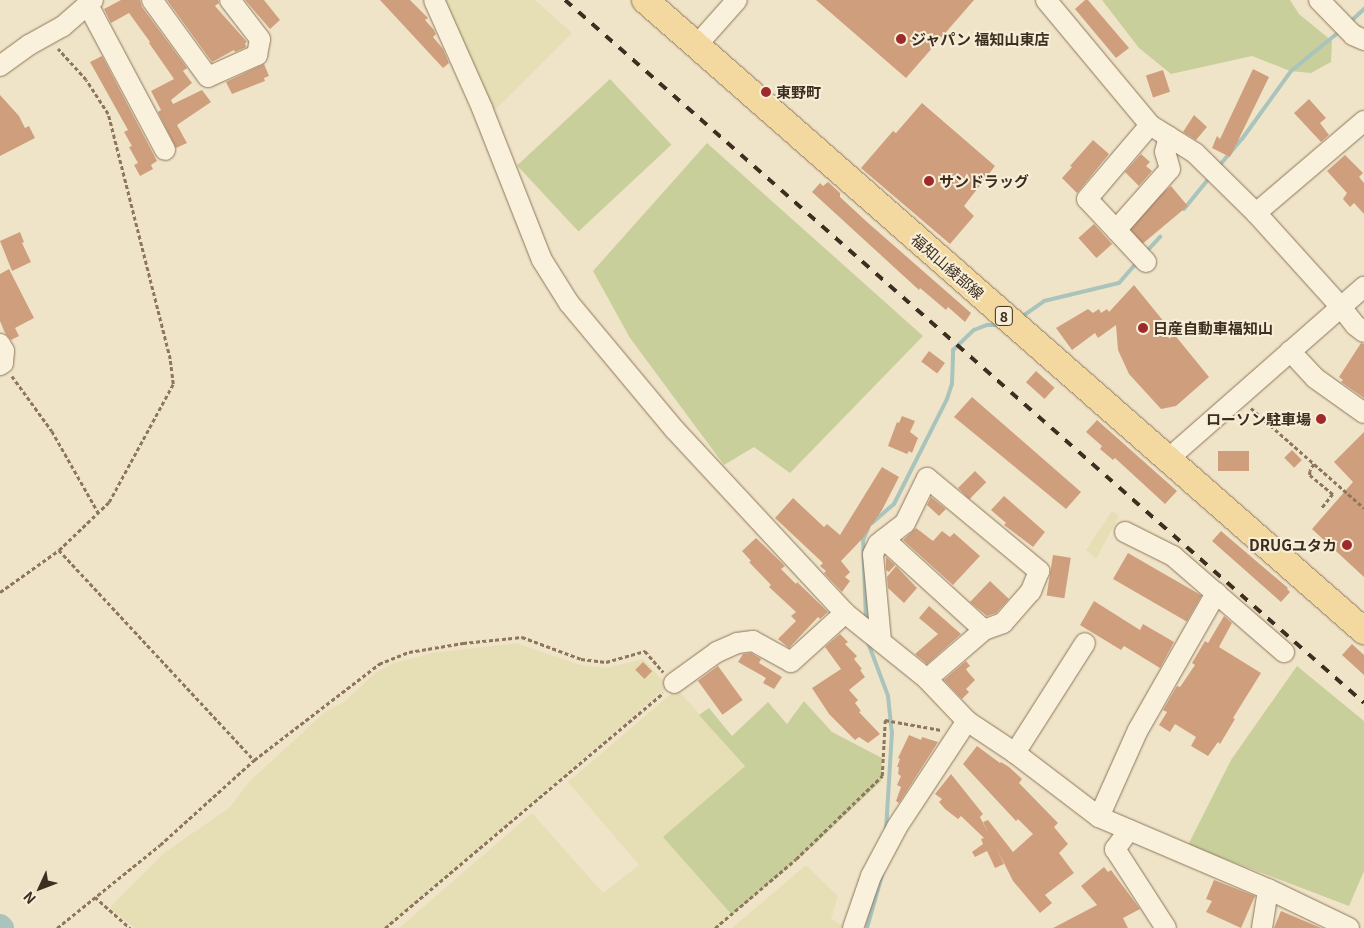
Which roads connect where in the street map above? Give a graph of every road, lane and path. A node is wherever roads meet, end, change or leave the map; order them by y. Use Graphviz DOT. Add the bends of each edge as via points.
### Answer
graph roads {
  1 [pos="152,0"];
  2 [pos="230,0"];
  3 [pos="434,0"];
  4 [pos="645,0"];
  5 [pos="737,0"];
  6 [pos="1046,0"];
  7 [pos="1319,0"];
  8 [pos="91,2"];
  9 [pos="44,36"];
  10 [pos="1364,40"];
  11 [pos="697,45"];
  12 [pos="0,66"];
  13 [pos="1364,121"];
  14 [pos="1150,124"];
  15 [pos="1169,136"];
  16 [pos="165,150"];
  17 [pos="1256,213"];
  18 [pos="1116,230"];
  19 [pos="1146,262"];
  20 [pos="1364,286"];
  21 [pos="1341,307"];
  22 [pos="1364,332"];
  23 [pos="1290,351"];
  24 [pos="1,357"];
  25 [pos="1250,407"];
  26 [pos="1364,413"];
  27 [pos="1168,459"];
  28 [pos="1314,464"];
  29 [pos="1322,508"];
  30 [pos="1364,508"];
  31 [pos="98,512"];
  32 [pos="1124,532"];
  33 [pos="884,539"];
  34 [pos="59,550"];
  35 [pos="0,592"];
  36 [pos="1216,593"];
  37 [pos="850,616"];
  38 [pos="984,630"];
  39 [pos="1364,631"];
  40 [pos="878,639"];
  41 [pos="1085,643"];
  42 [pos="1284,652"];
  43 [pos="927,679"];
  44 [pos="674,684"];
  45 [pos="962,727"];
  46 [pos="1015,753"];
  47 [pos="254,760"];
  48 [pos="1099,817"];
  49 [pos="1129,830"];
  50 [pos="1268,888"];
  51 [pos="95,897"];
  52 [pos="1338,926"];
  53 [pos="57,928"];
  54 [pos="130,928"];
  55 [pos="385,928"];
  56 [pos="715,928"];
  57 [pos="853,928"];
  58 [pos="1166,928"];
  59 [pos="1262,928"];
  1 -- 2 [label="street" via="208,77 258,55 260,39"];
  3 -- 37 [label="street" via="482,108 542,260 569,303 675,430"];
  4 -- 11 [label="main road, 福知山綾部線 / 8"];
  5 -- 11 [label="street"];
  6 -- 14 [label="street"];
  7 -- 10 [label="street" via="1352,34"];
  8 -- 9 [label="street" via="62,27"];
  8 -- 16 [label="street"];
  9 -- 12 [label="street"];
  9 -- 31 [label="path" via="86,80 108,114 170,359 173,384 109,502"];
  11 -- 27 [label="main road, 福知山綾部線 / 8"];
  13 -- 17 [label="street"];
  14 -- 15 [label="street"];
  14 -- 18 [label="street" via="1087,199"];
  15 -- 17 [label="street" via="1196,153"];
  15 -- 18 [label="street" via="1165,152 1170,169"];
  17 -- 21 [label="street"];
  18 -- 19 [label="street"];
  20 -- 21 [label="street"];
  21 -- 22 [label="street"];
  21 -- 23 [label="street"];
  23 -- 26 [label="street" via="1315,378"];
  23 -- 27 [label="street"];
  24 -- 31 [label="path" via="52,431"];
  25 -- 28 [label="path"];
  27 -- 39 [label="main road, 福知山綾部線 / 8"];
  28 -- 29 [label="path" via="1310,475 1333,494"];
  28 -- 30 [label="path"];
  31 -- 34 [label="path"];
  32 -- 36 [label="street" via="1173,556"];
  33 -- 38 [label="street"];
  33 -- 38 [label="street" via="905,522 927,478 1040,571 1031,591 1003,623"];
  33 -- 40 [label="street" via="873,554"];
  34 -- 35 [label="path"];
  34 -- 47 [label="path"];
  36 -- 42 [label="street"];
  36 -- 48 [label="street" via="1138,730"];
  37 -- 40 [label="street"];
  37 -- 44 [label="street" via="791,662 753,641 737,643 717,652"];
  38 -- 43 [label="street"];
  40 -- 43 [label="street"];
  41 -- 46 [label="street"];
  43 -- 45 [label="street"];
  44 -- 47 [label="path" via="645,652 606,662 581,658 522,637 409,652 379,664"];
  44 -- 55 [label="path"];
  45 -- 46 [label="street"];
  45 -- 56 [label="path" via="885,720 882,776 796,859"];
  45 -- 57 [label="street" via="897,827 871,876"];
  46 -- 48 [label="street"];
  47 -- 51 [label="path" via="160,845"];
  48 -- 49 [label="street"];
  49 -- 50 [label="street"];
  49 -- 58 [label="street" via="1116,849"];
  50 -- 52 [label="street"];
  50 -- 59 [label="street"];
  51 -- 53 [label="path"];
  51 -- 54 [label="path"];
}
